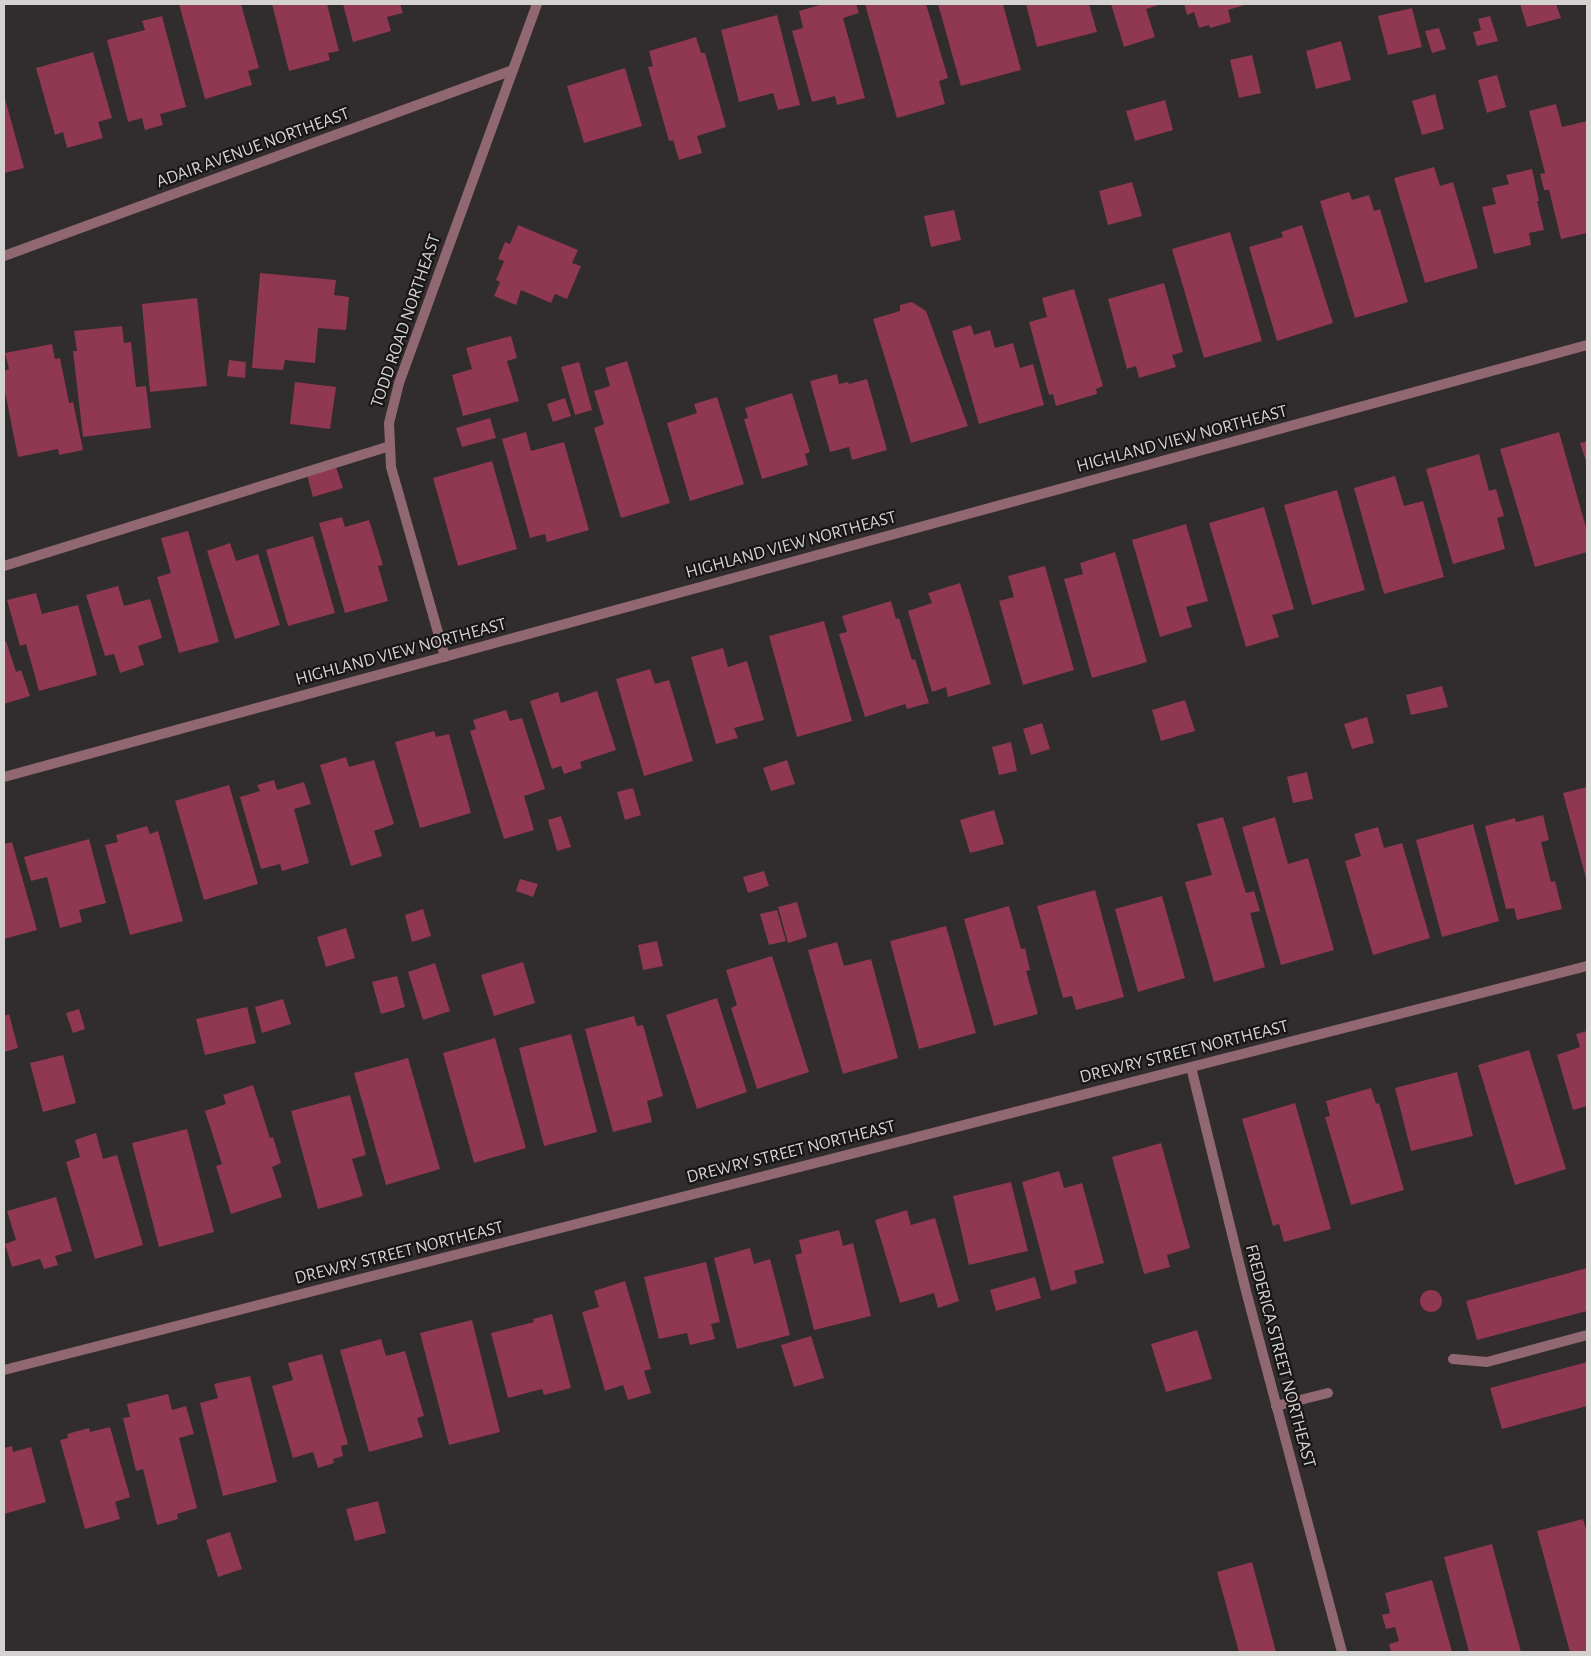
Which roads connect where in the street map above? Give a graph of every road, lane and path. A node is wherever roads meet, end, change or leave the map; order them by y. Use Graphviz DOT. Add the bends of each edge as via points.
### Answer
graph roads {
  1 [pos="537,4"];
  2 [pos="513,70"];
  3 [pos="4,256"];
  4 [pos="1587,345"];
  5 [pos="390,446"];
  6 [pos="4,566"];
  7 [pos="445,657"];
  8 [pos="4,777"];
  9 [pos="1587,966"];
  10 [pos="1191,1067"];
  11 [pos="1587,1335"];
  12 [pos="1453,1359"];
  13 [pos="4,1370"];
  14 [pos="1328,1393"];
  15 [pos="1276,1406"];
  16 [pos="1342,1652"];
  1 -- 2 [label="street, TODD ROAD NORTHEAST"];
  2 -- 3 [label="street, ADAIR AVENUE NORTHEAST"];
  2 -- 5 [label="street, TODD ROAD NORTHEAST" via="399,383 389,423"];
  4 -- 7 [label="street, HIGHLAND VIEW NORTHEAST"];
  5 -- 6 [label="street"];
  5 -- 7 [label="street, TODD ROAD NORTHEAST" via="391,467"];
  7 -- 8 [label="street, HIGHLAND VIEW NORTHEAST"];
  9 -- 10 [label="street, DREWRY STREET NORTHEAST"];
  10 -- 13 [label="street, DREWRY STREET NORTHEAST"];
  10 -- 15 [label="street, FREDERICA STREET NORTHEAST"];
  11 -- 12 [label="street" via="1487,1362"];
  14 -- 15 [label="street"];
  15 -- 16 [label="street, FREDERICA STREET NORTHEAST"];
}
